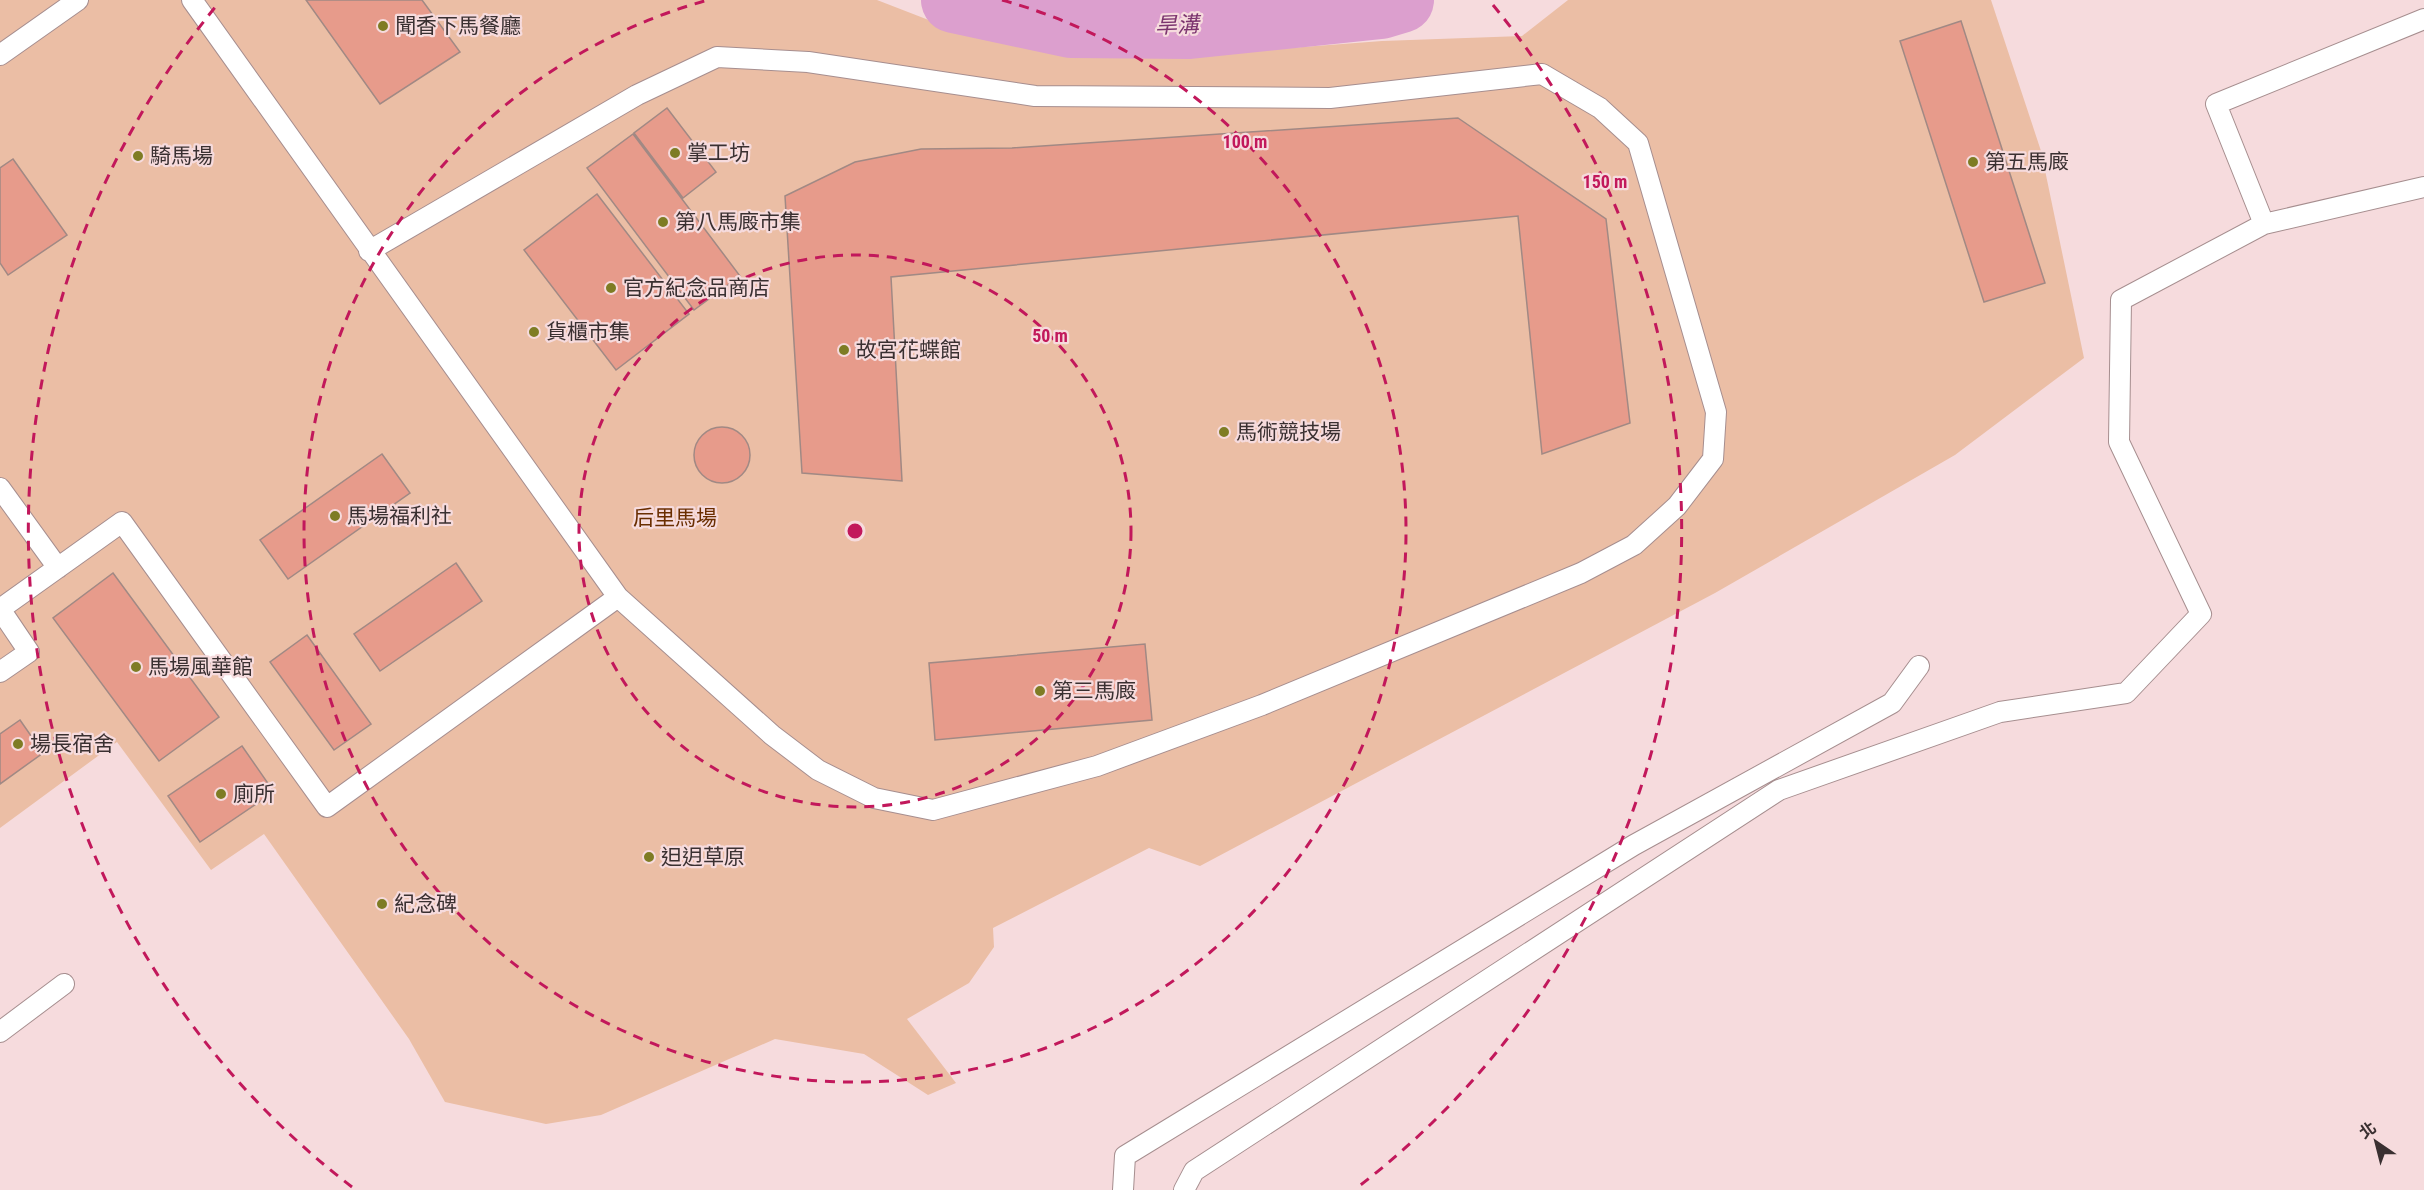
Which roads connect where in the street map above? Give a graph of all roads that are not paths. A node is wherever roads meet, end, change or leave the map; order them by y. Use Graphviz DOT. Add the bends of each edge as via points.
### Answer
graph roads {
  1 [pos="78,0"];
  2 [pos="192,0"];
  3 [pos="2424,19"];
  4 [pos="0,55"];
  5 [pos="2424,187"];
  6 [pos="2264,224"];
  7 [pos="369,251"];
  8 [pos="0,488"];
  9 [pos="58,568"];
  10 [pos="618,597"];
  11 [pos="1919,666"];
  12 [pos="0,672"];
  13 [pos="64,984"];
  14 [pos="0,1032"];
  15 [pos="1123,1190"];
  16 [pos="1184,1190"];
  1 -- 4 [label="lane"];
  2 -- 7 [label="lane"];
  3 -- 6 [label="lane" via="2216,104"];
  5 -- 6 [label="lane"];
  6 -- 16 [label="lane" via="2121,300 2119,442 2201,614 2126,693 2000,712 1779,790 1194,1171"];
  7 -- 10 [label="lane"];
  7 -- 10 [label="lane" via="637,95 717,57 808,62 1035,96 1330,98 1542,74 1600,108 1638,143 1716,412 1713,459 1677,506 1634,545 1581,573 1262,705 1097,766 933,810 874,798 818,770 772,735"];
  8 -- 9 [label="lane"];
  9 -- 10 [label="lane" via="122,522 327,807"];
  9 -- 12 [label="lane" via="0,609 29,652"];
  11 -- 15 [label="lane" via="1892,703 1634,845 1125,1156"];
  13 -- 14 [label="lane"];
}
